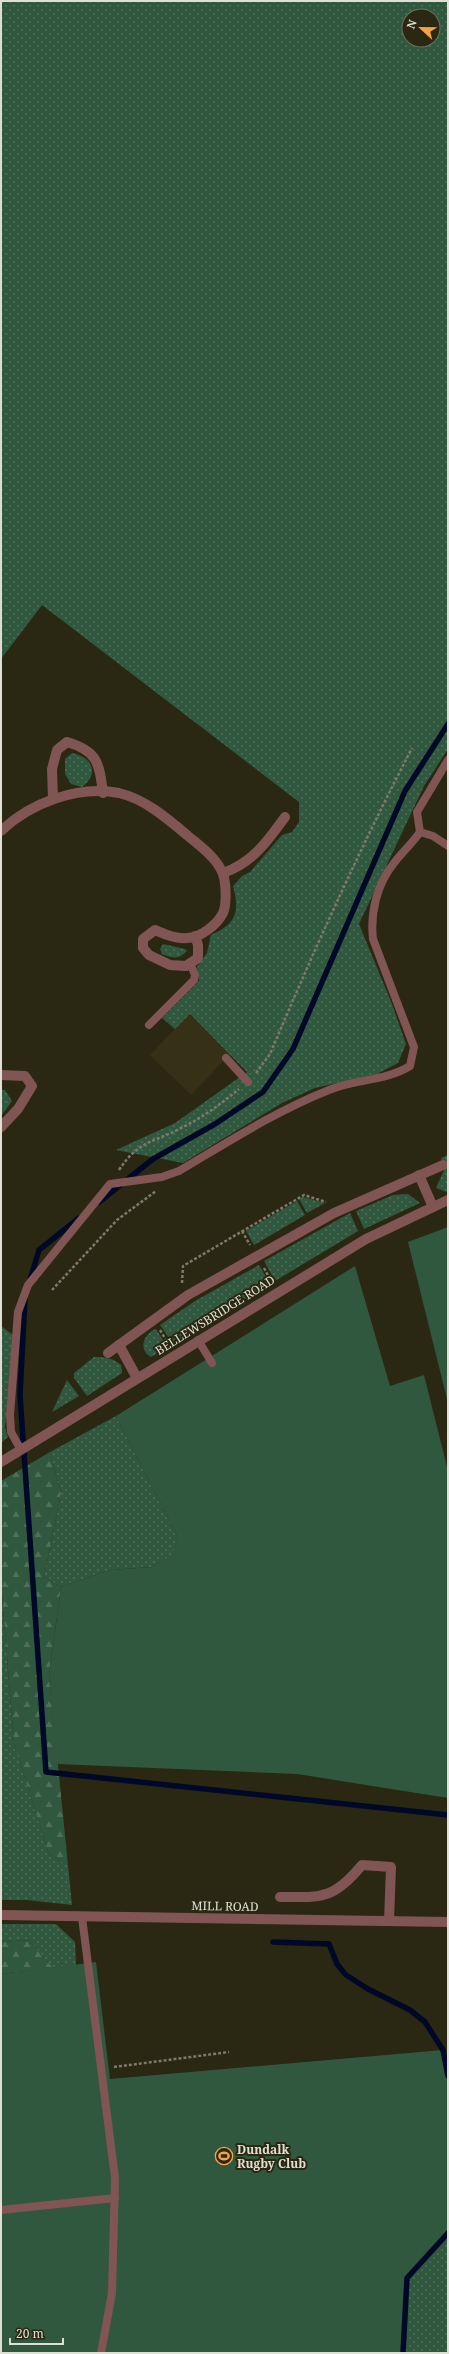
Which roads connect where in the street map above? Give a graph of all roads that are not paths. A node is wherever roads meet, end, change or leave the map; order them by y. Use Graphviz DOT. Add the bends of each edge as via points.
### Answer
graph roads {
  1 [pos="448,760"];
  2 [pos="103,793"];
  3 [pos="53,799"];
  4 [pos="285,817"];
  5 [pos="1,831"];
  6 [pos="420,832"];
  7 [pos="448,846"];
  8 [pos="222,873"];
  9 [pos="195,936"];
  10 [pos="190,963"];
  11 [pos="149,1025"];
  12 [pos="226,1058"];
  13 [pos="1,1075"];
  14 [pos="248,1082"];
  15 [pos="1,1127"];
  16 [pos="443,1165"];
  17 [pos="419,1175"];
  18 [pos="448,1200"];
  19 [pos="433,1207"];
  20 [pos="198,1340"];
  21 [pos="119,1344"];
  22 [pos="108,1353"];
  23 [pos="212,1363"];
  24 [pos="137,1378"];
  25 [pos="21,1450"];
  26 [pos="1,1462"];
  27 [pos="280,1897"];
  28 [pos="1,1915"];
  29 [pos="82,1917"];
  30 [pos="389,1921"];
  31 [pos="448,1922"];
  32 [pos="115,2198"];
  33 [pos="1,2210"];
  34 [pos="101,2353"];
  1 -- 6 [label="lane" via="417,812"];
  2 -- 3 [label="street" via="84,792"];
  2 -- 3 [label="street" via="100,768 94,755 81,746 67,742 57,750 52,769"];
  2 -- 8 [label="street" via="119,793 152,807 207,852"];
  3 -- 5 [label="street" via="10,823"];
  4 -- 8 [label="street" via="265,845 247,861"];
  6 -- 7 [label="lane" via="433,836"];
  6 -- 25 [label="lane" via="394,864 378,894 371,922 373,940 414,1047 410,1066 377,1079 331,1089 287,1108 179,1171 162,1177 110,1184 28,1284 22,1299 18,1312 10,1415 11,1432"];
  8 -- 9 [label="street" via="225,891 223,913 203,933"];
  9 -- 10 [label="street" via="198,958"];
  9 -- 10 [label="street" via="170,936 154,930 143,939 143,948 149,955 170,965 186,966"];
  10 -- 11 [label="lane" via="195,975 194,980"];
  12 -- 14 [label="lane"];
  13 -- 15 [label="street" via="25,1076 32,1086 18,1109"];
  16 -- 17 [label="street"];
  17 -- 19 [label="street"];
  17 -- 21 [label="street" via="334,1213 186,1296"];
  18 -- 19 [label="street, BELLEWSBRIDGE ROAD"];
  19 -- 20 [label="street, BELLEWSBRIDGE ROAD" via="366,1239"];
  20 -- 23 [label="lane"];
  20 -- 24 [label="street, BELLEWSBRIDGE ROAD"];
  21 -- 22 [label="street"];
  21 -- 24 [label="street"];
  24 -- 25 [label="street, BELLEWSBRIDGE ROAD"];
  25 -- 26 [label="street, BELLEWSBRIDGE ROAD"];
  27 -- 30 [label="street" via="321,1897 338,1890 362,1865 391,1867"];
  28 -- 29 [label="street, MILL ROAD"];
  29 -- 30 [label="street, MILL ROAD"];
  29 -- 32 [label="lane" via="115,2178"];
  30 -- 31 [label="street, MILL ROAD"];
  32 -- 33 [label="lane"];
  32 -- 34 [label="lane" via="112,2293"];
}
